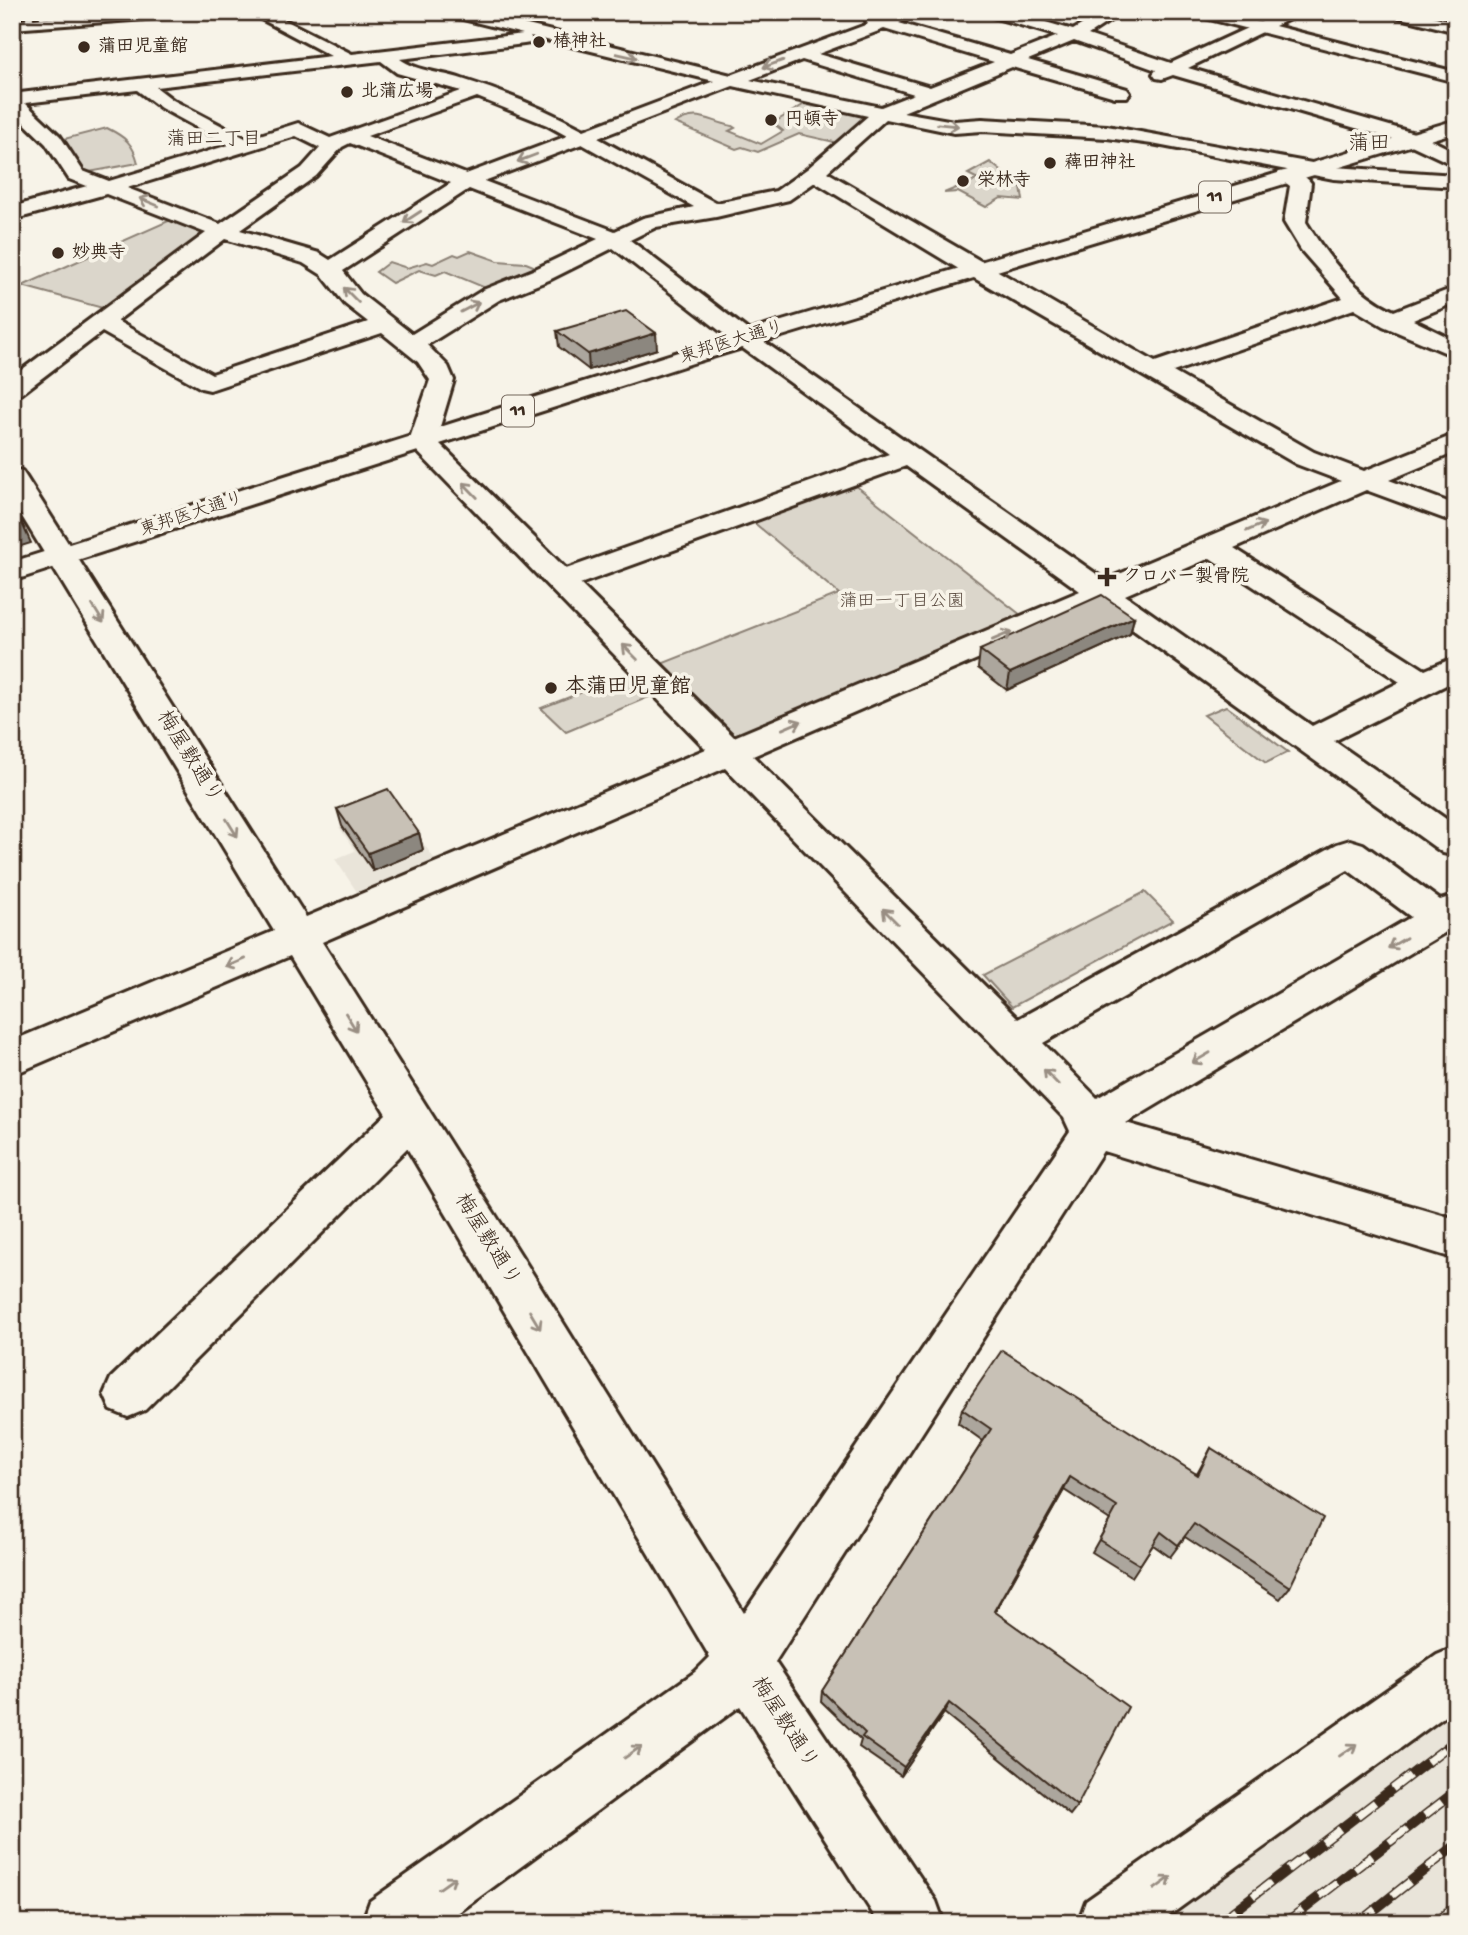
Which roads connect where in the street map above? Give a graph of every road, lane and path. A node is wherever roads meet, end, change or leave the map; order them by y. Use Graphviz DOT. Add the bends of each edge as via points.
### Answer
graph roads {
  1 [pos="172,12"];
  2 [pos="256,12"];
  3 [pos="453,12"];
  4 [pos="527,12"];
  5 [pos="914,12"];
  6 [pos="992,12"];
  7 [pos="1115,12"];
  8 [pos="1200,12"];
  9 [pos="1227,12"];
  10 [pos="1296,12"];
  11 [pos="1395,12"];
  12 [pos="855,16"];
  13 [pos="883,23"];
  14 [pos="12,24"];
  15 [pos="1268,26"];
  16 [pos="1456,27"];
  17 [pos="532,34"];
  18 [pos="1073,35"];
  19 [pos="800,54"];
  20 [pos="383,55"];
  21 [pos="349,59"];
  22 [pos="500,60"];
  23 [pos="1012,61"];
  24 [pos="1172,70"];
  25 [pos="1456,70"];
  26 [pos="481,71"];
  27 [pos="1456,77"];
  28 [pos="729,80"];
  29 [pos="455,82"];
  30 [pos="139,83"];
  31 [pos="478,92"];
  32 [pos="1121,93"];
  33 [pos="933,94"];
  34 [pos="12,100"];
  35 [pos="1098,104"];
  36 [pos="880,114"];
  37 [pos="1075,114"];
  38 [pos="1456,126"];
  39 [pos="1045,128"];
  40 [pos="584,136"];
  41 [pos="351,137"];
  42 [pos="1414,139"];
  43 [pos="246,146"];
  44 [pos="332,147"];
  45 [pos="1456,159"];
  46 [pos="1309,169"];
  47 [pos="814,173"];
  48 [pos="1286,176"];
  49 [pos="469,180"];
  50 [pos="1456,181"];
  51 [pos="103,187"];
  52 [pos="716,211"];
  53 [pos="12,214"];
  54 [pos="225,232"];
  55 [pos="614,238"];
  56 [pos="975,269"];
  57 [pos="330,270"];
  58 [pos="1456,294"];
  59 [pos="1358,300"];
  60 [pos="1391,321"];
  61 [pos="101,322"];
  62 [pos="385,324"];
  63 [pos="745,339"];
  64 [pos="413,344"];
  65 [pos="1456,351"];
  66 [pos="1153,371"];
  67 [pos="12,389"];
  68 [pos="422,442"];
  69 [pos="1456,442"];
  70 [pos="909,456"];
  71 [pos="12,477"];
  72 [pos="1365,481"];
  73 [pos="1456,514"];
  74 [pos="1211,547"];
  75 [pos="62,556"];
  76 [pos="12,572"];
  77 [pos="560,581"];
  78 [pos="1102,593"];
  79 [pos="1456,667"];
  80 [pos="1423,683"];
  81 [pos="1308,741"];
  82 [pos="730,752"];
  83 [pos="1456,844"];
  84 [pos="1447,913"];
  85 [pos="298,936"];
  86 [pos="1014,1040"];
  87 [pos="12,1059"];
  88 [pos="410,1118"];
  89 [pos="1091,1130"];
  90 [pos="1456,1239"];
  91 [pos="128,1394"];
  92 [pos="743,1662"];
  93 [pos="1456,1674"];
  94 [pos="392,1923"];
  95 [pos="914,1923"];
  96 [pos="1108,1923"];
  1 -- 14 [label="street"];
  2 -- 21 [label="street"];
  3 -- 17 [label="street"];
  4 -- 17 [label="street"];
  5 -- 13 [label="street"];
  6 -- 18 [label="street"];
  7 -- 18 [label="street"];
  8 -- 15 [label="street"];
  9 -- 15 [label="street"];
  10 -- 15 [label="street"];
  11 -- 16 [label="street"];
  12 -- 13 [label="street"];
  13 -- 19 [label="street"];
  13 -- 23 [label="street"];
  15 -- 24 [label="street"];
  15 -- 25 [label="street"];
  15 -- 27 [label="street"];
  17 -- 20 [label="street"];
  17 -- 22 [label="street"];
  17 -- 28 [label="street, one-way"];
  18 -- 23 [label="street"];
  18 -- 24 [label="street"];
  19 -- 28 [label="street, one-way"];
  19 -- 33 [label="street"];
  20 -- 21 [label="street"];
  20 -- 29 [label="street" via="403,69"];
  21 -- 30 [label="street"];
  23 -- 32 [label="street"];
  23 -- 33 [label="street"];
  24 -- 32 [label="street"];
  24 -- 42 [label="street"];
  26 -- 29 [label="street"];
  28 -- 36 [label="street"];
  28 -- 40 [label="street"];
  29 -- 31 [label="street"];
  30 -- 34 [label="street"];
  30 -- 43 [label="street" via="167,104"];
  31 -- 40 [label="street"];
  31 -- 41 [label="street"];
  32 -- 35 [label="street"];
  33 -- 36 [label="street"];
  34 -- 51 [label="street" via="34,134 76,175"];
  36 -- 39 [label="street, one-way" via="954,127"];
  36 -- 47 [label="street"];
  37 -- 39 [label="street"];
  38 -- 42 [label="street, 東邦医大通り / 11"];
  39 -- 46 [label="street" via="1153,138"];
  40 -- 49 [label="street, one-way"];
  40 -- 52 [label="street"];
  41 -- 44 [label="street"];
  41 -- 49 [label="street"];
  42 -- 45 [label="street"];
  42 -- 46 [label="street, 東邦医大通り / 11"];
  43 -- 44 [label="street" via="299,129"];
  43 -- 51 [label="street"];
  44 -- 54 [label="street" via="309,172"];
  46 -- 48 [label="street, 東邦医大通り / 11"];
  46 -- 50 [label="street" via="1368,178"];
  47 -- 52 [label="street" via="782,196"];
  47 -- 56 [label="street"];
  48 -- 56 [label="street, 東邦医大通り / 11"];
  48 -- 59 [label="street" via="1301,183 1295,222 1299,231"];
  49 -- 55 [label="street"];
  49 -- 57 [label="street, one-way"];
  51 -- 53 [label="street"];
  54 -- 51 [label="street, one-way"];
  52 -- 55 [label="street" via="650,222"];
  54 -- 57 [label="street" via="311,258"];
  54 -- 61 [label="street"];
  55 -- 63 [label="street"];
  64 -- 55 [label="street, one-way" via="491,295"];
  56 -- 63 [label="street, 東邦医大通り / 11"];
  56 -- 66 [label="street"];
  62 -- 57 [label="street, one-way" via="353,299"];
  58 -- 60 [label="street"];
  59 -- 60 [label="street"];
  59 -- 66 [label="street"];
  60 -- 65 [label="street"];
  61 -- 62 [label="street" via="210,383"];
  61 -- 67 [label="street"];
  62 -- 64 [label="street"];
  63 -- 68 [label="street, 東邦医大通り / 11"];
  63 -- 70 [label="street"];
  64 -- 68 [label="street" via="442,380"];
  66 -- 72 [label="street" via="1305,458"];
  68 -- 75 [label="street, 東邦医大通り / 11"];
  77 -- 68 [label="street, one-way"];
  69 -- 72 [label="street"];
  70 -- 77 [label="street"];
  70 -- 78 [label="street"];
  71 -- 75 [label="street, 梅屋敷通り"];
  72 -- 73 [label="street"];
  74 -- 72 [label="street, one-way"];
  74 -- 78 [label="street"];
  74 -- 80 [label="street"];
  75 -- 76 [label="street, 東邦医大通り / 11"];
  75 -- 85 [label="street, 梅屋敷通り, one-way"];
  82 -- 77 [label="street, one-way"];
  78 -- 81 [label="street"];
  82 -- 78 [label="street, one-way"];
  79 -- 80 [label="street"];
  80 -- 81 [label="street"];
  81 -- 83 [label="street"];
  82 -- 85 [label="street"];
  86 -- 82 [label="street, one-way"];
  84 -- 86 [label="street" via="1349,853"];
  84 -- 89 [label="street, one-way" via="1110,1111"];
  85 -- 87 [label="street, one-way"];
  85 -- 88 [label="street, 梅屋敷通り, one-way"];
  89 -- 86 [label="street, one-way" via="1087,1114"];
  88 -- 91 [label="street"];
  88 -- 92 [label="street, 梅屋敷通り, one-way"];
  89 -- 90 [label="street"];
  89 -- 92 [label="street"];
  94 -- 92 [label="street, one-way" via="715,1692"];
  92 -- 95 [label="street, 梅屋敷通り"];
  96 -- 93 [label="street, one-way"];
}
